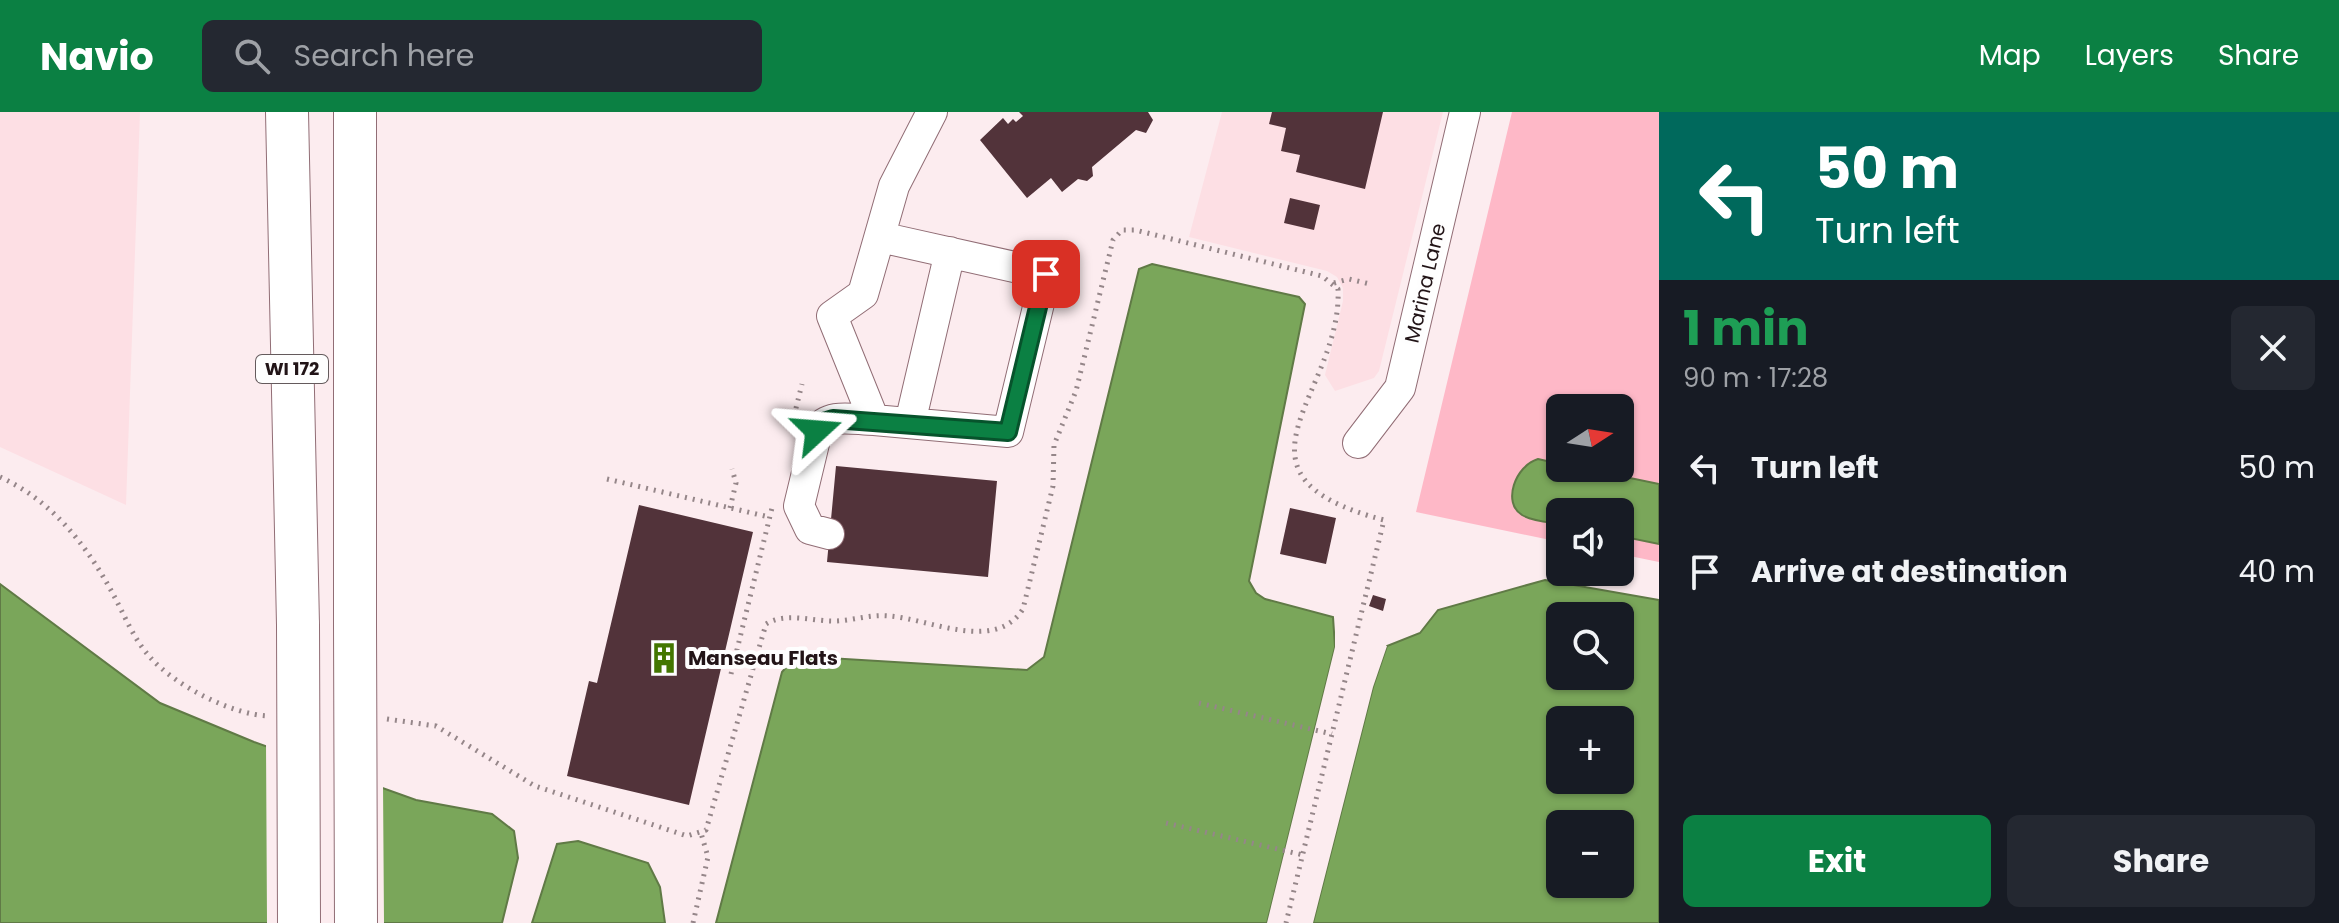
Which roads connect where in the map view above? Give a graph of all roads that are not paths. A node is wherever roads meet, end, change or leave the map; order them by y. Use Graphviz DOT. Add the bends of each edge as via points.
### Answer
graph roads {
  1 [pos="287,112"];
  2 [pos="355,112"];
  3 [pos="932,112"];
  4 [pos="1465,112"];
  5 [pos="880,237"];
  6 [pos="950,252"];
  7 [pos="874,420"];
  8 [pos="910,423"];
  9 [pos="1358,443"];
  10 [pos="829,534"];
  11 [pos="299,923"];
  12 [pos="356,923"];
  1 -- 11 [label="highway, WI 172, bridge"];
  2 -- 12 [label="highway, WI 172, bridge"];
  3 -- 5 [label="street" via="894,186"];
  4 -- 9 [label="street, Marina Lane" via="1400,388"];
  5 -- 6 [label="street"];
  5 -- 7 [label="street" via="863,294 832,316"];
  6 -- 8 [label="street"];
  6 -- 8 [label="street" via="1046,274 1008,432"];
  7 -- 8 [label="street"];
  7 -- 10 [label="street" via="833,419 817,431 799,506 810,529"];
}
